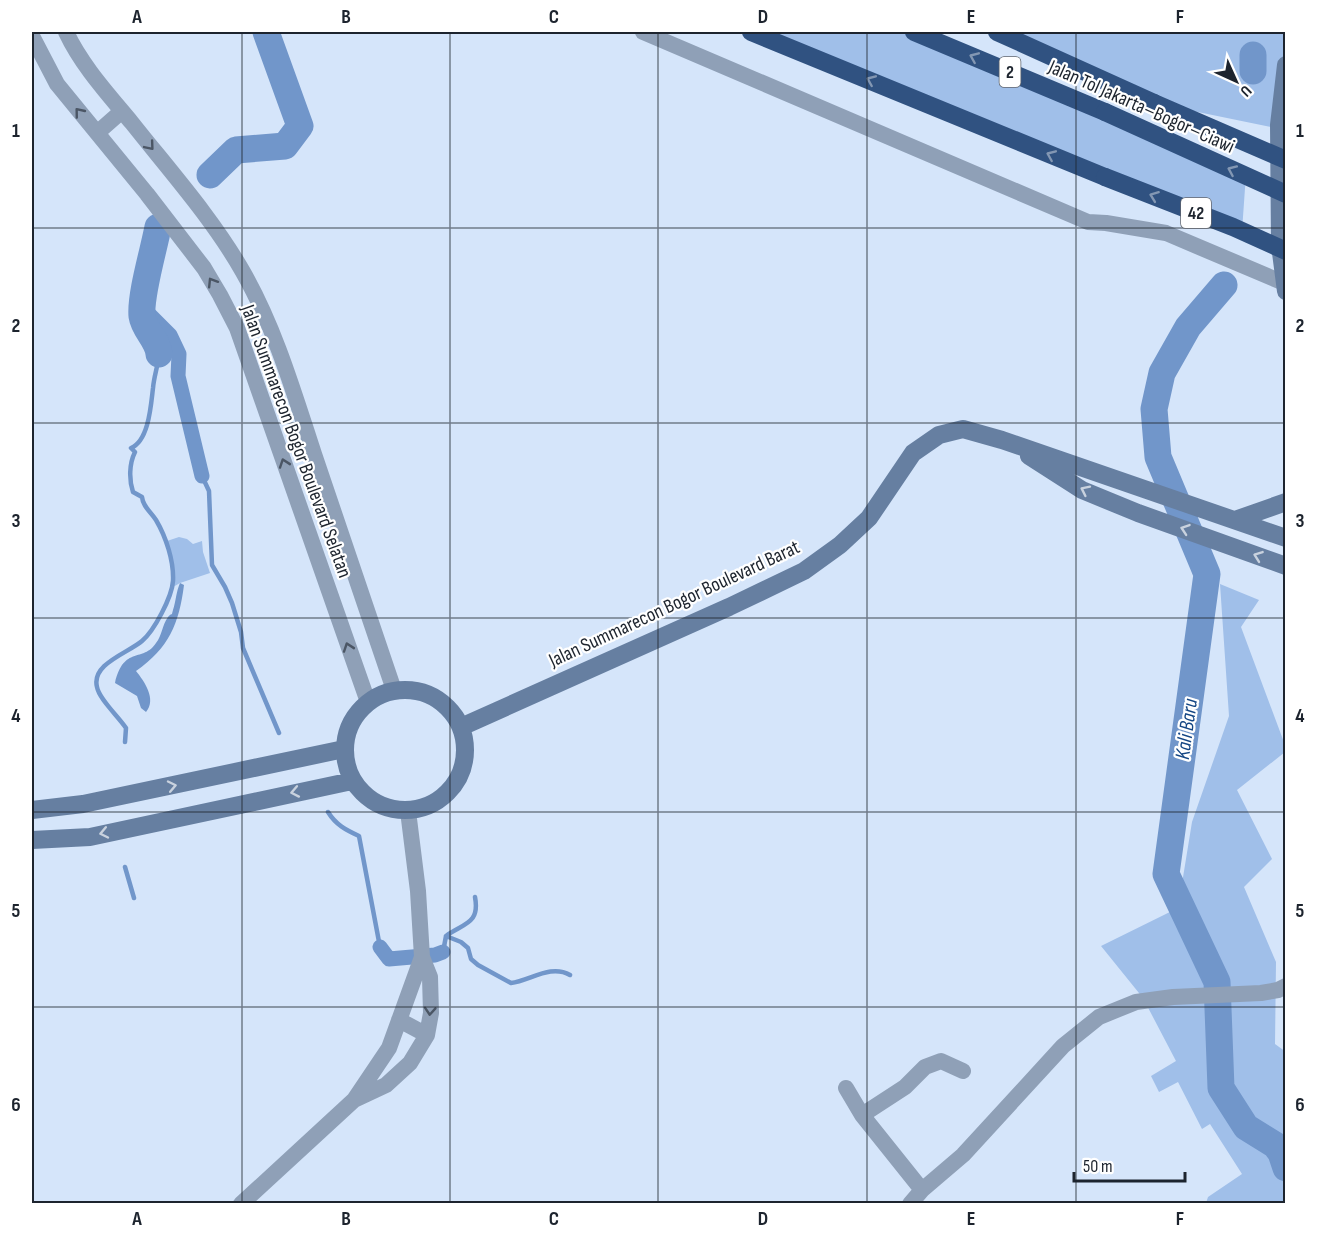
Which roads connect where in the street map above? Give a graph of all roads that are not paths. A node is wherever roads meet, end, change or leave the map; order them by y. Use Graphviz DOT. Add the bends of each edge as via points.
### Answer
graph roads {
  1 [pos="66,32"];
  2 [pos="643,32"];
  3 [pos="751,32"];
  4 [pos="914,32"];
  5 [pos="997,32"];
  6 [pos="32,36"];
  7 [pos="1286,65"];
  8 [pos="122,111"];
  9 [pos="97,133"];
  10 [pos="1286,160"];
  11 [pos="1286,194"];
  12 [pos="1286,251"];
  13 [pos="1285,287"];
  14 [pos="1002,440"];
  15 [pos="1286,502"];
  16 [pos="1228,518"];
  17 [pos="1286,538"];
  18 [pos="1286,566"];
  19 [pos="394,690"];
  20 [pos="368,702"];
  21 [pos="461,727"];
  22 [pos="344,749"];
  23 [pos="352,781"];
  24 [pos="32,810"];
  25 [pos="408,811"];
  26 [pos="32,840"];
  27 [pos="422,957"];
  28 [pos="1286,986"];
  29 [pos="399,1020"];
  30 [pos="427,1035"];
  31 [pos="963,1071"];
  32 [pos="846,1088"];
  33 [pos="354,1100"];
  34 [pos="862,1115"];
  35 [pos="922,1190"];
  36 [pos="242,1203"];
  37 [pos="910,1203"];
  1 -- 8 [label="street, Jalan Summarecon Bogor Boulevard Selatan" via="74,49"];
  2 -- 13 [label="street" via="1088,222 1166,233"];
  12 -- 3 [label="highway, 42, one-way, bridge"];
  11 -- 4 [label="highway, Jalan Tol Jakarta–Bogor–Ciawi / 2, one-way, bridge"];
  5 -- 10 [label="highway, Jalan Tol Jakarta–Bogor–Ciawi / 2, bridge"];
  9 -- 6 [label="street, Jalan Summarecon Bogor Boulevard Selatan, one-way" via="57,84"];
  7 -- 13 [label="street" via="1279,125 1280,245"];
  8 -- 9 [label="street"];
  8 -- 19 [label="street, Jalan Summarecon Bogor Boulevard Selatan, one-way" via="225,243 261,309 290,381"];
  20 -- 9 [label="street, Jalan Summarecon Bogor Boulevard Selatan, one-way" via="237,328 204,268"];
  14 -- 16 [label="street, Jalan Summarecon Bogor Boulevard Barat"];
  18 -- 14 [label="street, Jalan Summarecon Bogor Boulevard Barat, one-way" via="1082,490"];
  14 -- 21 [label="street, Jalan Summarecon Bogor Boulevard Barat" via="963,429 939,435 913,453 869,518 804,571"];
  15 -- 16 [label="street"];
  16 -- 17 [label="street, Jalan Summarecon Bogor Boulevard Barat"];
  19 -- 20 [label="street"];
  19 -- 21 [label="street" via="416,690 436,698 453,712"];
  20 -- 22 [label="street" via="355,715"];
  21 -- 25 [label="street" via="465,751 460,775 439,800"];
  22 -- 23 [label="street"];
  24 -- 22 [label="street, one-way" via="83,804"];
  23 -- 25 [label="street" via="376,804"];
  23 -- 26 [label="street, one-way" via="90,837"];
  25 -- 27 [label="street"];
  27 -- 29 [label="street"];
  27 -- 30 [label="street, one-way" via="430,977"];
  28 -- 35 [label="street" via="1261,993 1136,1002 1099,1017 1055,1054 963,1155"];
  29 -- 30 [label="street"];
  29 -- 33 [label="street" via="389,1048"];
  30 -- 33 [label="street" via="410,1063 386,1085"];
  31 -- 34 [label="street" via="942,1061 925,1066 904,1088"];
  32 -- 34 [label="street"];
  33 -- 36 [label="street"];
  34 -- 35 [label="street"];
  35 -- 37 [label="street"];
}
